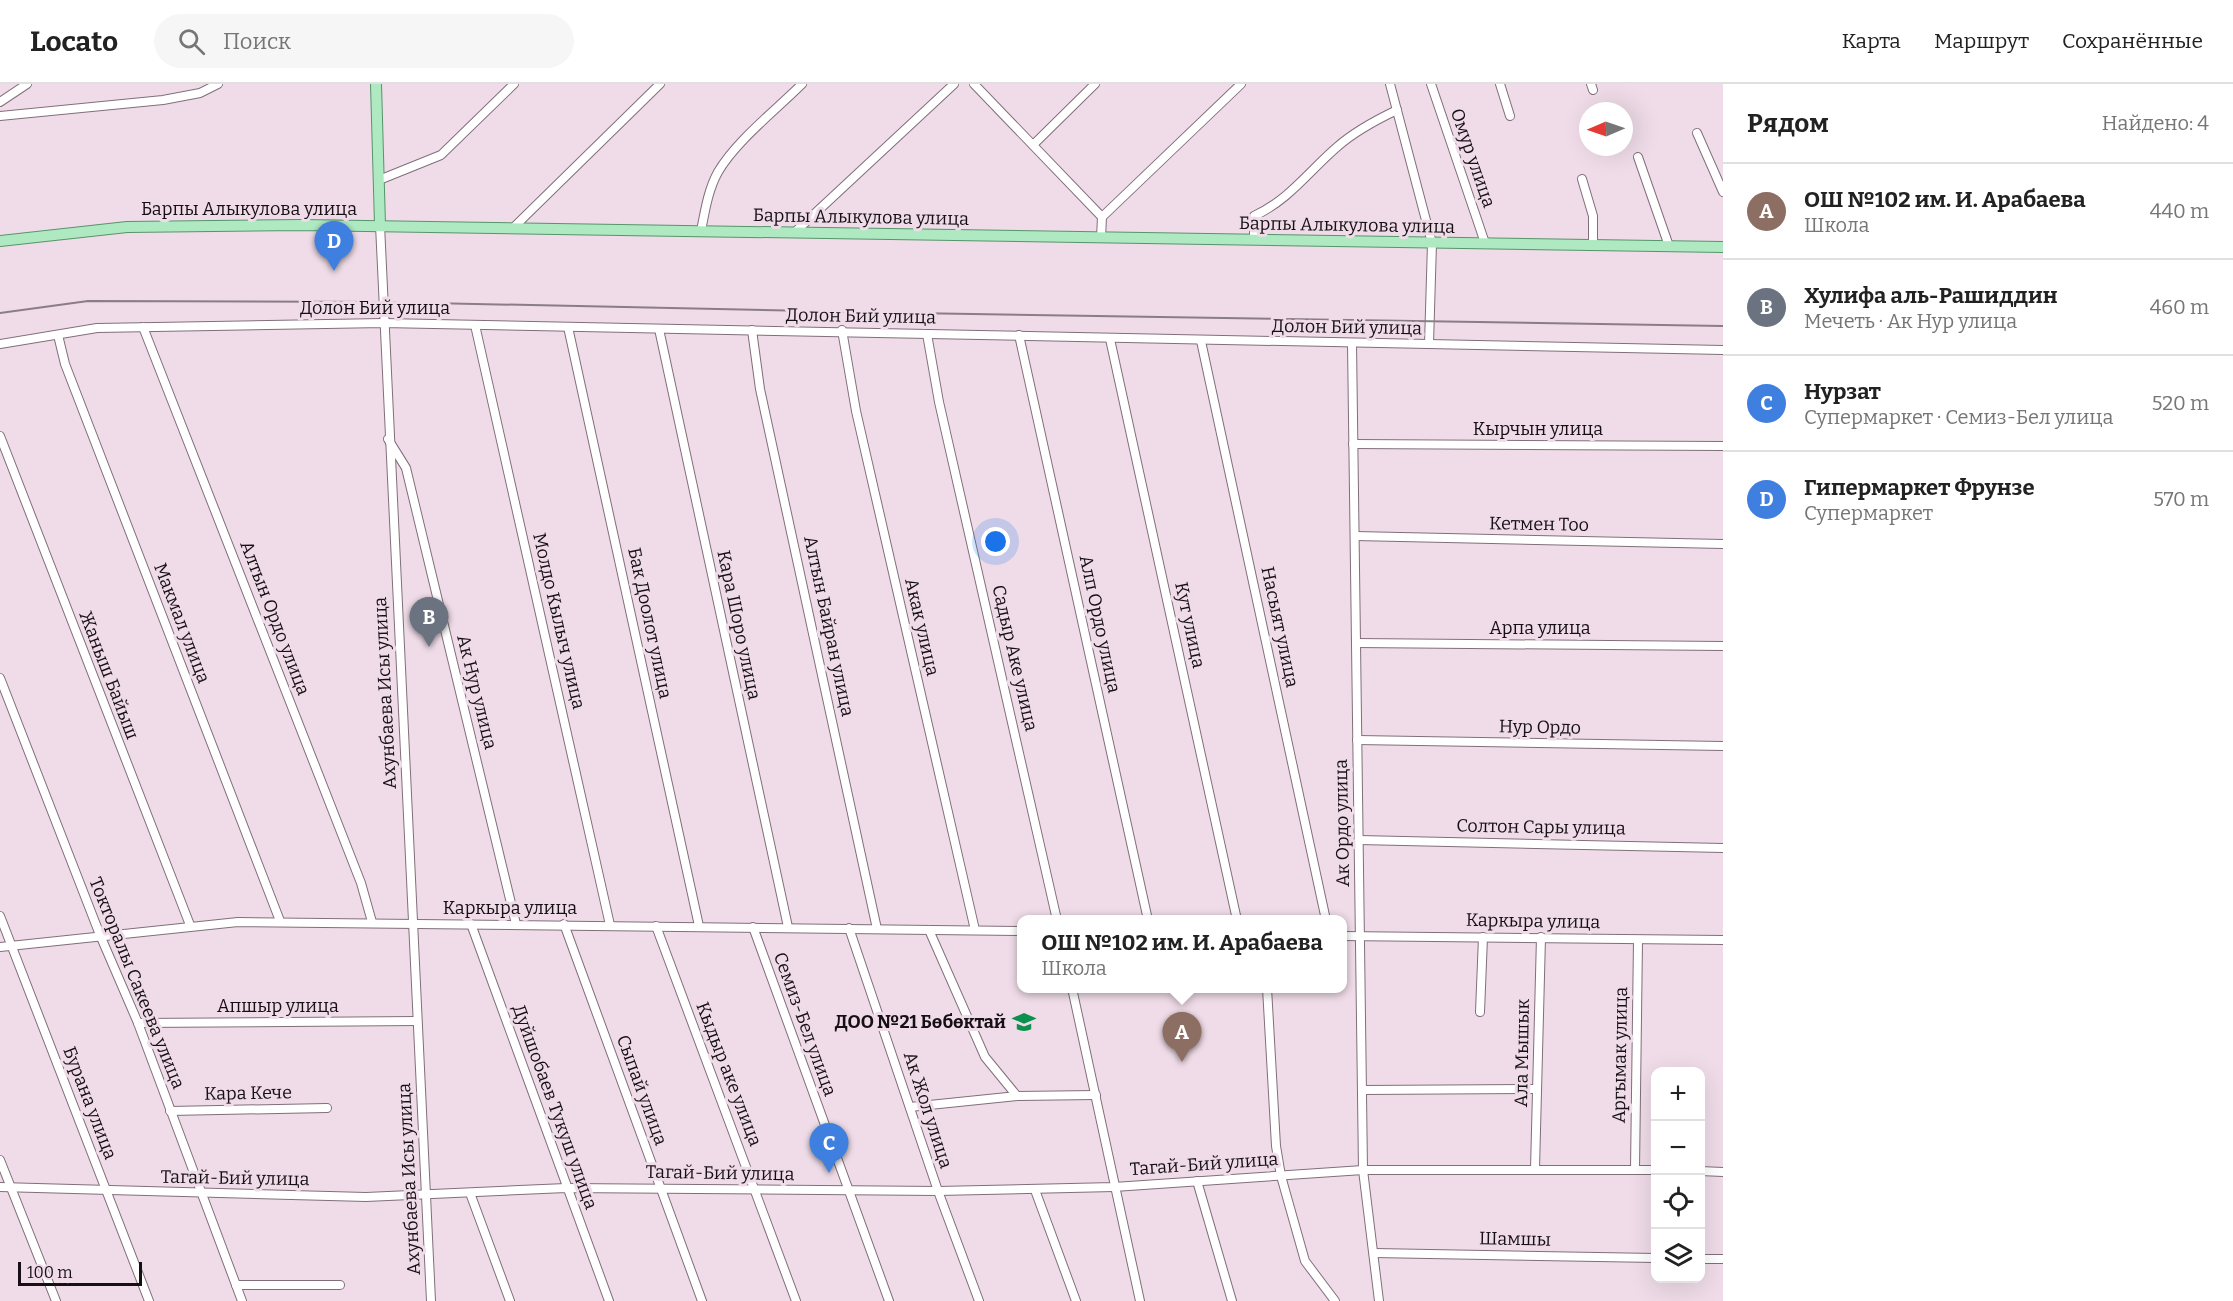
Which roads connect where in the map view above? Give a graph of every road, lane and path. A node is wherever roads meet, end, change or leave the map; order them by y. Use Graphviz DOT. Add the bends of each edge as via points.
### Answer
graph roads {
  1 [pos="27,84"];
  2 [pos="218,84"];
  3 [pos="376,84"];
  4 [pos="514,84"];
  5 [pos="660,84"];
  6 [pos="802,84"];
  7 [pos="954,84"];
  8 [pos="974,84"];
  9 [pos="1095,84"];
  10 [pos="1241,84"];
  11 [pos="1390,84"];
  12 [pos="1432,84"];
  13 [pos="1500,84"];
  14 [pos="0,102"];
  15 [pos="1397,110"];
  16 [pos="0,116"];
  17 [pos="1510,116"];
  18 [pos="1697,133"];
  19 [pos="1033,145"];
  20 [pos="1638,157"];
  21 [pos="1582,179"];
  22 [pos="379,180"];
  23 [pos="1722,187"];
  24 [pos="1102,217"];
  25 [pos="380,225"];
  26 [pos="513,228"];
  27 [pos="701,231"];
  28 [pos="795,232"];
  29 [pos="1101,238"];
  30 [pos="1254,240"];
  31 [pos="0,241"];
  32 [pos="1432,243"];
  33 [pos="1485,243"];
  34 [pos="1593,245"];
  35 [pos="1669,246"];
  36 [pos="1723,247"];
  37 [pos="383,323"];
  38 [pos="475,325"];
  39 [pos="143,327"];
  40 [pos="568,327"];
  41 [pos="659,329"];
  42 [pos="752,330"];
  43 [pos="842,330"];
  44 [pos="927,334"];
  45 [pos="58,335"];
  46 [pos="1019,335"];
  47 [pos="1110,339"];
  48 [pos="1201,341"];
  49 [pos="1352,343"];
  50 [pos="0,344"];
  51 [pos="1429,344"];
  52 [pos="1723,350"];
  53 [pos="0,436"];
  54 [pos="388,438"];
  55 [pos="1353,444"];
  56 [pos="1723,446"];
  57 [pos="1354,536"];
  58 [pos="1723,544"];
  59 [pos="1356,643"];
  60 [pos="1723,646"];
  61 [pos="0,678"];
  62 [pos="1357,740"];
  63 [pos="1723,746"];
  64 [pos="1359,840"];
  65 [pos="1723,848"];
  66 [pos="1056,915"];
  67 [pos="1148,915"];
  68 [pos="1236,915"];
  69 [pos="1325,915"];
  70 [pos="0,916"];
  71 [pos="280,921"];
  72 [pos="372,922"];
  73 [pos="413,923"];
  74 [pos="471,924"];
  75 [pos="516,924"];
  76 [pos="564,924"];
  77 [pos="190,925"];
  78 [pos="610,925"];
  79 [pos="656,926"];
  80 [pos="699,926"];
  81 [pos="753,927"];
  82 [pos="788,927"];
  83 [pos="849,928"];
  84 [pos="878,929"];
  85 [pos="929,930"];
  86 [pos="975,930"];
  87 [pos="1017,931"];
  88 [pos="100,934"];
  89 [pos="1347,936"];
  90 [pos="1360,936"];
  91 [pos="1483,937"];
  92 [pos="1541,937"];
  93 [pos="1638,940"];
  94 [pos="1723,940"];
  95 [pos="11,945"];
  96 [pos="0,947"];
  97 [pos="1073,993"];
  98 [pos="1267,993"];
  99 [pos="1480,1012"];
  100 [pos="417,1021"];
  101 [pos="138,1023"];
  102 [pos="1537,1089"];
  103 [pos="1362,1090"];
  104 [pos="1096,1095"];
  105 [pos="1017,1096"];
  106 [pos="910,1107"];
  107 [pos="327,1108"];
  108 [pos="170,1111"];
  109 [pos="0,1160"];
  110 [pos="1535,1169"];
  111 [pos="1363,1170"];
  112 [pos="1635,1170"];
  113 [pos="1651,1170"];
  114 [pos="1705,1171"];
  115 [pos="1723,1172"];
  116 [pos="1281,1176"];
  117 [pos="1197,1181"];
  118 [pos="0,1187"];
  119 [pos="10,1187"];
  120 [pos="1114,1187"];
  121 [pos="566,1188"];
  122 [pos="660,1188"];
  123 [pos="755,1190"];
  124 [pos="1035,1190"];
  125 [pos="938,1191"];
  126 [pos="106,1192"];
  127 [pos="849,1192"];
  128 [pos="470,1193"];
  129 [pos="201,1195"];
  130 [pos="426,1195"];
  131 [pos="1374,1253"];
  132 [pos="1651,1258"];
  133 [pos="1705,1259"];
  134 [pos="1723,1259"];
  135 [pos="236,1285"];
  136 [pos="340,1285"];
  137 [pos="56,1301"];
  138 [pos="149,1301"];
  139 [pos="242,1301"];
  140 [pos="431,1301"];
  141 [pos="510,1301"];
  142 [pos="609,1301"];
  143 [pos="702,1301"];
  144 [pos="796,1301"];
  145 [pos="890,1301"];
  146 [pos="978,1301"];
  147 [pos="1076,1301"];
  148 [pos="1140,1301"];
  149 [pos="1232,1301"];
  150 [pos="1335,1301"];
  151 [pos="1379,1301"];
  1 -- 14 [label="street"];
  2 -- 16 [label="street" via="200,93 163,100"];
  3 -- 22 [label="main road, Ахунбаева Исы улица"];
  4 -- 22 [label="street" via="441,154"];
  5 -- 26 [label="street"];
  6 -- 27 [label="street" via="718,172"];
  7 -- 28 [label="street"];
  8 -- 19 [label="street"];
  9 -- 19 [label="street"];
  10 -- 24 [label="street"];
  11 -- 15 [label="street"];
  12 -- 33 [label="street, Омур улица"];
  13 -- 17 [label="street"];
  15 -- 30 [label="street" via="1338,146 1286,197 1254,216"];
  15 -- 32 [label="street"];
  18 -- 23 [label="street"];
  19 -- 24 [label="street"];
  20 -- 35 [label="street"];
  21 -- 34 [label="street" via="1593,216"];
  22 -- 25 [label="main road, Ахунбаева Исы улица"];
  24 -- 29 [label="street"];
  25 -- 26 [label="main road, Барпы Алыкулова улица"];
  25 -- 31 [label="main road, Барпы Алыкулова улица" via="138,226"];
  25 -- 37 [label="street, Ахунбаева Исы улица"];
  26 -- 27 [label="main road, Барпы Алыкулова улица"];
  27 -- 28 [label="main road, Барпы Алыкулова улица"];
  28 -- 29 [label="main road, Барпы Алыкулова улица"];
  29 -- 30 [label="main road, Барпы Алыкулова улица"];
  30 -- 32 [label="main road, Барпы Алыкулова улица"];
  32 -- 33 [label="main road, Барпы Алыкулова улица"];
  32 -- 51 [label="street"];
  33 -- 34 [label="main road, Барпы Алыкулова улица"];
  34 -- 35 [label="main road, Барпы Алыкулова улица"];
  35 -- 36 [label="main road, Барпы Алыкулова улица"];
  37 -- 38 [label="street, Долон Бий улица"];
  37 -- 39 [label="street, Долон Бий улица"];
  37 -- 54 [label="street, Ахунбаева Исы улица"];
  38 -- 40 [label="street, Долон Бий улица"];
  38 -- 78 [label="street, Молдо Кылыч улица"];
  39 -- 45 [label="street, Долон Бий улица" via="97,328"];
  39 -- 72 [label="street, Алтын Ордо улица" via="361,883"];
  40 -- 41 [label="street, Долон Бий улица"];
  40 -- 80 [label="street, Бак Доолот улица"];
  41 -- 42 [label="street, Долон Бий улица"];
  41 -- 82 [label="street, Кара Шоро улица"];
  42 -- 43 [label="street, Долон Бий улица"];
  42 -- 84 [label="street, Алтын Байран улица" via="760,389"];
  43 -- 44 [label="street, Долон Бий улица"];
  43 -- 86 [label="street, Акак улица" via="856,411"];
  44 -- 46 [label="street, Долон Бий улица"];
  44 -- 66 [label="street, Садыр Аке улица"];
  45 -- 50 [label="street, Долон Бий улица"];
  45 -- 71 [label="street, Макмал улица" via="65,364"];
  46 -- 47 [label="street, Долон Бий улица"];
  46 -- 67 [label="street, Алп Ордо улица"];
  47 -- 48 [label="street, Долон Бий улица"];
  47 -- 68 [label="street, Кут улица"];
  48 -- 49 [label="street, Долон Бий улица"];
  48 -- 69 [label="street, Насыят улица"];
  49 -- 51 [label="street, Долон Бий улица"];
  49 -- 55 [label="street, Ак Ордо улица"];
  51 -- 52 [label="street, Долон Бий улица"];
  53 -- 77 [label="street, Жаныш Байыш"];
  54 -- 73 [label="street, Ахунбаева Исы улица"];
  54 -- 75 [label="street, Ак Нур улица" via="406,468"];
  55 -- 56 [label="street, Кырчын улица"];
  55 -- 57 [label="street, Ак Ордо улица"];
  57 -- 58 [label="street, Кетмен Тоо"];
  57 -- 59 [label="street, Ак Ордо улица"];
  59 -- 60 [label="street, Арпа улица"];
  59 -- 62 [label="street, Ак Ордо улица"];
  61 -- 88 [label="street, Токторалы Сакеева улица"];
  62 -- 63 [label="street, Нур Ордо"];
  62 -- 64 [label="street, Ак Ордо улица"];
  64 -- 65 [label="street, Солтон Сары улица"];
  64 -- 90 [label="street, Ак Ордо улица"];
  70 -- 95 [label="street, Бурана улица"];
  71 -- 72 [label="street, Каркыра улица"];
  71 -- 77 [label="street, Каркыра улица"];
  72 -- 73 [label="street, Каркыра улица"];
  73 -- 74 [label="street, Каркыра улица"];
  73 -- 100 [label="street, Ахунбаева Исы улица"];
  74 -- 75 [label="street, Каркыра улица"];
  74 -- 121 [label="street, Дуйшобаев Тукуш улица"];
  75 -- 76 [label="street, Каркыра улица"];
  76 -- 78 [label="street, Каркыра улица"];
  76 -- 122 [label="street, Сыпай улица"];
  77 -- 88 [label="street, Каркыра улица"];
  78 -- 79 [label="street, Каркыра улица"];
  79 -- 80 [label="street, Каркыра улица"];
  79 -- 123 [label="street, Кыдыр аке улица"];
  80 -- 81 [label="street, Каркыра улица"];
  81 -- 82 [label="street, Каркыра улица"];
  81 -- 127 [label="street, Семиз-Бел улица"];
  82 -- 83 [label="street, Каркыра улица"];
  83 -- 84 [label="street, Каркыра улица"];
  83 -- 106 [label="street, Ак Жол улица"];
  84 -- 85 [label="street, Каркыра улица"];
  85 -- 86 [label="street, Каркыра улица"];
  85 -- 105 [label="street" via="985,1057"];
  86 -- 87 [label="street, Каркыра улица"];
  88 -- 95 [label="street, Каркыра улица"];
  88 -- 101 [label="street, Токторалы Сакеева улица"];
  89 -- 90 [label="street, Каркыра улица"];
  90 -- 91 [label="street, Каркыра улица"];
  90 -- 103 [label="street, Ак Ордо улица"];
  91 -- 92 [label="street, Каркыра улица"];
  91 -- 99 [label="street"];
  92 -- 93 [label="street, Каркыра улица"];
  92 -- 102 [label="street, Ала Мышык"];
  93 -- 94 [label="street, Каркыра улица"];
  93 -- 112 [label="street, Аргымак улица"];
  95 -- 96 [label="street, Каркыра улица"];
  95 -- 126 [label="street, Бурана улица"];
  97 -- 104 [label="street"];
  98 -- 116 [label="street"];
  100 -- 101 [label="street, Апшыр улица"];
  100 -- 130 [label="street, Ахунбаева Исы улица"];
  101 -- 108 [label="street, Токторалы Сакеева улица"];
  102 -- 103 [label="street"];
  102 -- 110 [label="street, Ала Мышык"];
  103 -- 111 [label="street, Ак Ордо улица"];
  104 -- 105 [label="street"];
  104 -- 120 [label="street"];
  105 -- 106 [label="street"];
  106 -- 125 [label="street, Ак Жол улица"];
  107 -- 108 [label="street, Кара Кече"];
  108 -- 129 [label="street, Токторалы Сакеева улица"];
  109 -- 119 [label="street"];
  110 -- 111 [label="street, Тагай-Бий улица"];
  110 -- 112 [label="street, Тагай-Бий улица"];
  111 -- 116 [label="street, Тагай-Бий улица"];
  111 -- 131 [label="street, Ак Ордо улица"];
  112 -- 113 [label="street, Тагай-Бий улица"];
  114 -- 115 [label="street"];
  116 -- 117 [label="street, Тагай-Бий улица"];
  116 -- 150 [label="street" via="1305,1261"];
  117 -- 120 [label="street, Тагай-Бий улица"];
  117 -- 149 [label="street"];
  118 -- 119 [label="street, Тагай-Бий улица"];
  119 -- 126 [label="street, Тагай-Бий улица"];
  119 -- 137 [label="street"];
  120 -- 124 [label="street, Тагай-Бий улица"];
  120 -- 148 [label="street"];
  121 -- 122 [label="street, Тагай-Бий улица"];
  121 -- 128 [label="street, Тагай-Бий улица"];
  121 -- 142 [label="street, Дуйшобаев Тукуш улица"];
  122 -- 123 [label="street, Тагай-Бий улица"];
  122 -- 143 [label="street, Сыпай улица"];
  123 -- 127 [label="street, Тагай-Бий улица"];
  123 -- 144 [label="street, Кыдыр аке улица"];
  124 -- 125 [label="street, Тагай-Бий улица"];
  124 -- 147 [label="street"];
  125 -- 127 [label="street, Тагай-Бий улица"];
  125 -- 146 [label="street, Ак Жол улица"];
  126 -- 129 [label="street, Тагай-Бий улица"];
  126 -- 138 [label="street, Бурана улица"];
  127 -- 145 [label="street, Семиз-Бел улица"];
  128 -- 130 [label="street, Тагай-Бий улица"];
  128 -- 141 [label="street"];
  129 -- 130 [label="street, Тагай-Бий улица"];
  129 -- 135 [label="street, Токторалы Сакеева улица"];
  130 -- 140 [label="street, Ахунбаева Исы улица"];
  131 -- 132 [label="street, Шамшы"];
  131 -- 151 [label="street, Ак Ордо улица"];
  133 -- 134 [label="street"];
  135 -- 136 [label="street"];
  135 -- 139 [label="street, Токторалы Сакеева улица"];
}
